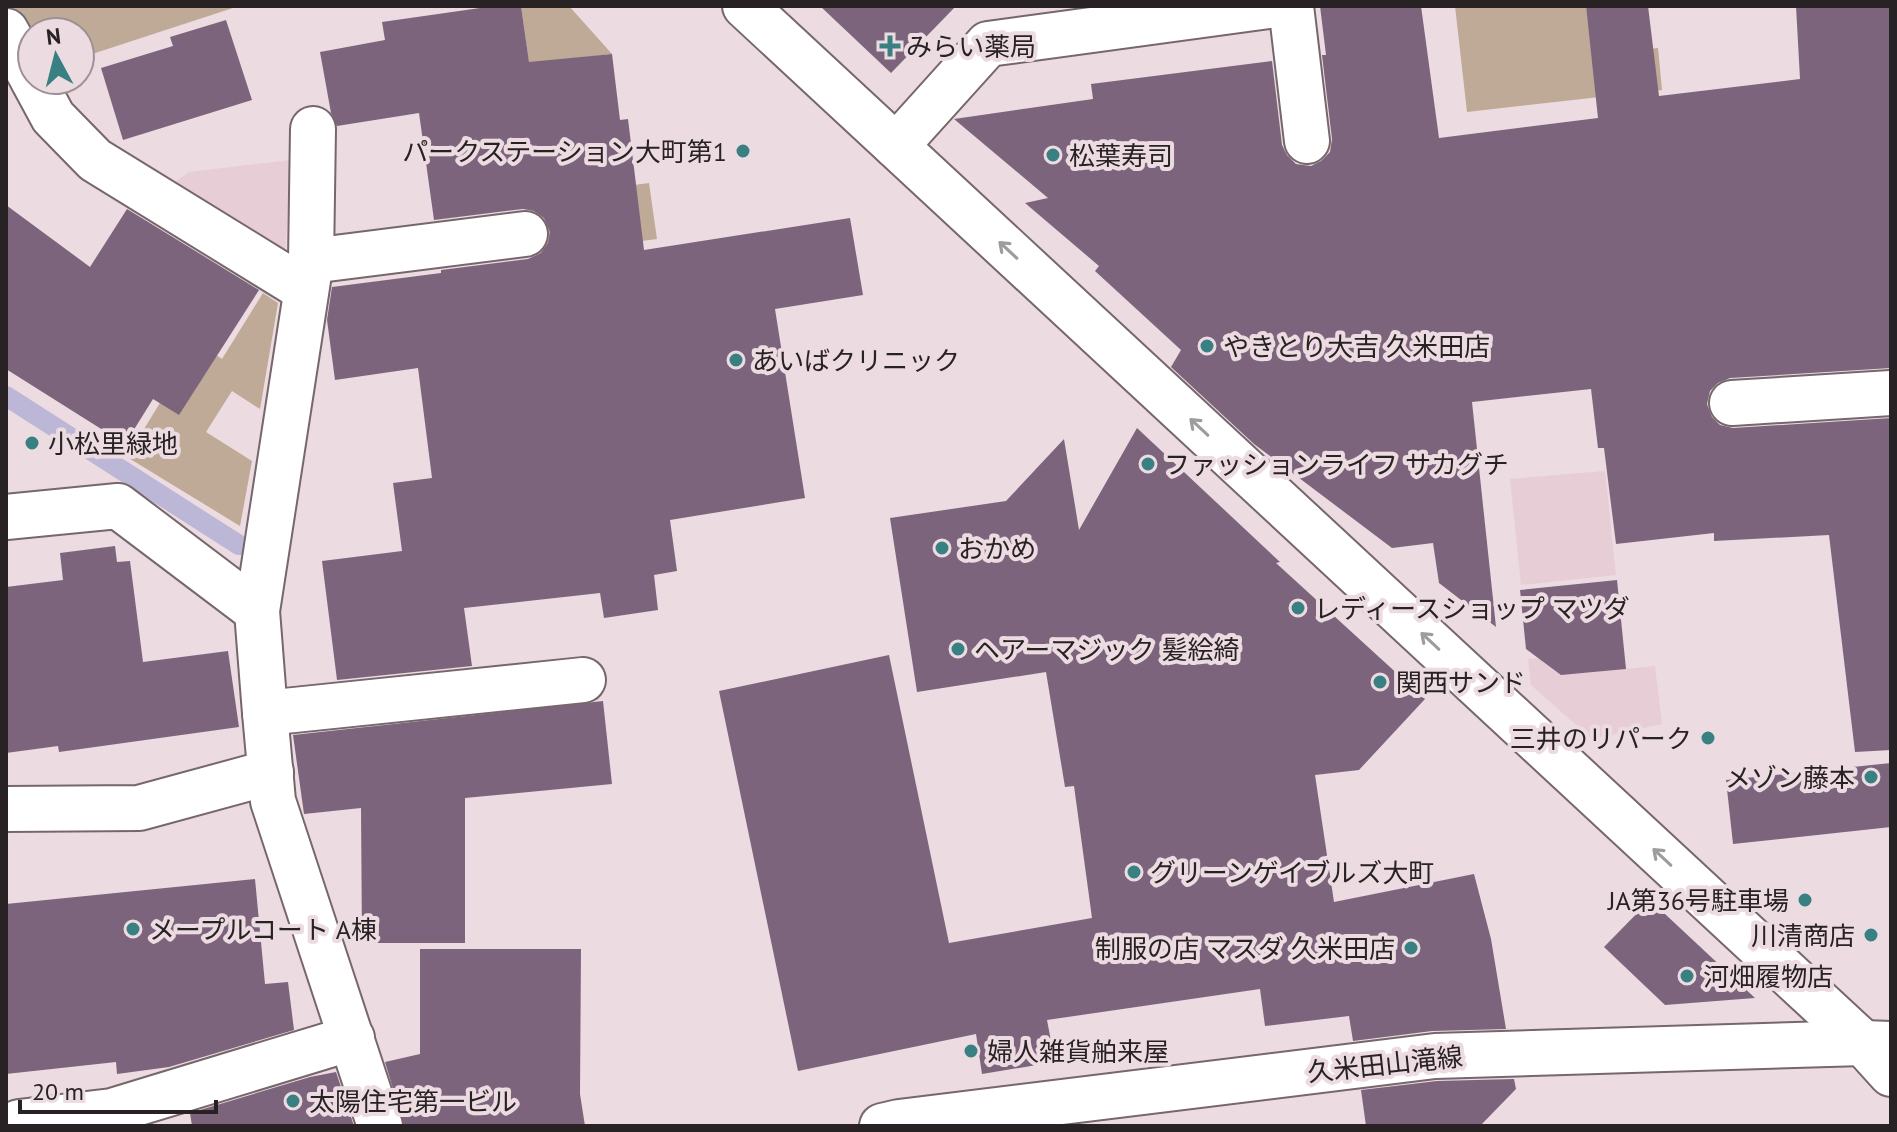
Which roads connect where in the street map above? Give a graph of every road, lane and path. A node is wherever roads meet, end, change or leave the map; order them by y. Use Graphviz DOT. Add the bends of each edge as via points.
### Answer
graph roads {
  1 [pos="745,6"];
  2 [pos="1269,6"];
  3 [pos="1291,6"];
  4 [pos="1014,23"];
  5 [pos="6,31"];
  6 [pos="16,49"];
  7 [pos="41,96"];
  8 [pos="313,129"];
  9 [pos="1307,141"];
  10 [pos="896,146"];
  11 [pos="525,234"];
  12 [pos="308,275"];
  13 [pos="1891,393"];
  14 [pos="1732,403"];
  15 [pos="6,517"];
  16 [pos="257,611"];
  17 [pos="583,680"];
  18 [pos="265,713"];
  19 [pos="271,772"];
  20 [pos="6,809"];
  21 [pos="352,1038"];
  22 [pos="1882,1054"];
  23 [pos="19,1122"];
  24 [pos="380,1126"];
  25 [pos="882,1126"];
  1 -- 10 [label="street"];
  2 -- 4 [label="street"];
  3 -- 9 [label="street"];
  4 -- 10 [label="street" via="988,44"];
  5 -- 6 [label="street"];
  7 -- 12 [label="street" via="53,117 95,160"];
  8 -- 12 [label="street"];
  22 -- 10 [label="street, one-way"];
  11 -- 12 [label="street"];
  12 -- 16 [label="street"];
  13 -- 14 [label="street"];
  15 -- 16 [label="street" via="118,506"];
  16 -- 18 [label="street"];
  17 -- 18 [label="street"];
  18 -- 19 [label="street"];
  19 -- 20 [label="street" via="139,808"];
  19 -- 21 [label="street" via="273,801"];
  21 -- 23 [label="street" via="112,1111"];
  21 -- 24 [label="street"];
  22 -- 25 [label="street, 久米田山滝線" via="1435,1056"];
}
